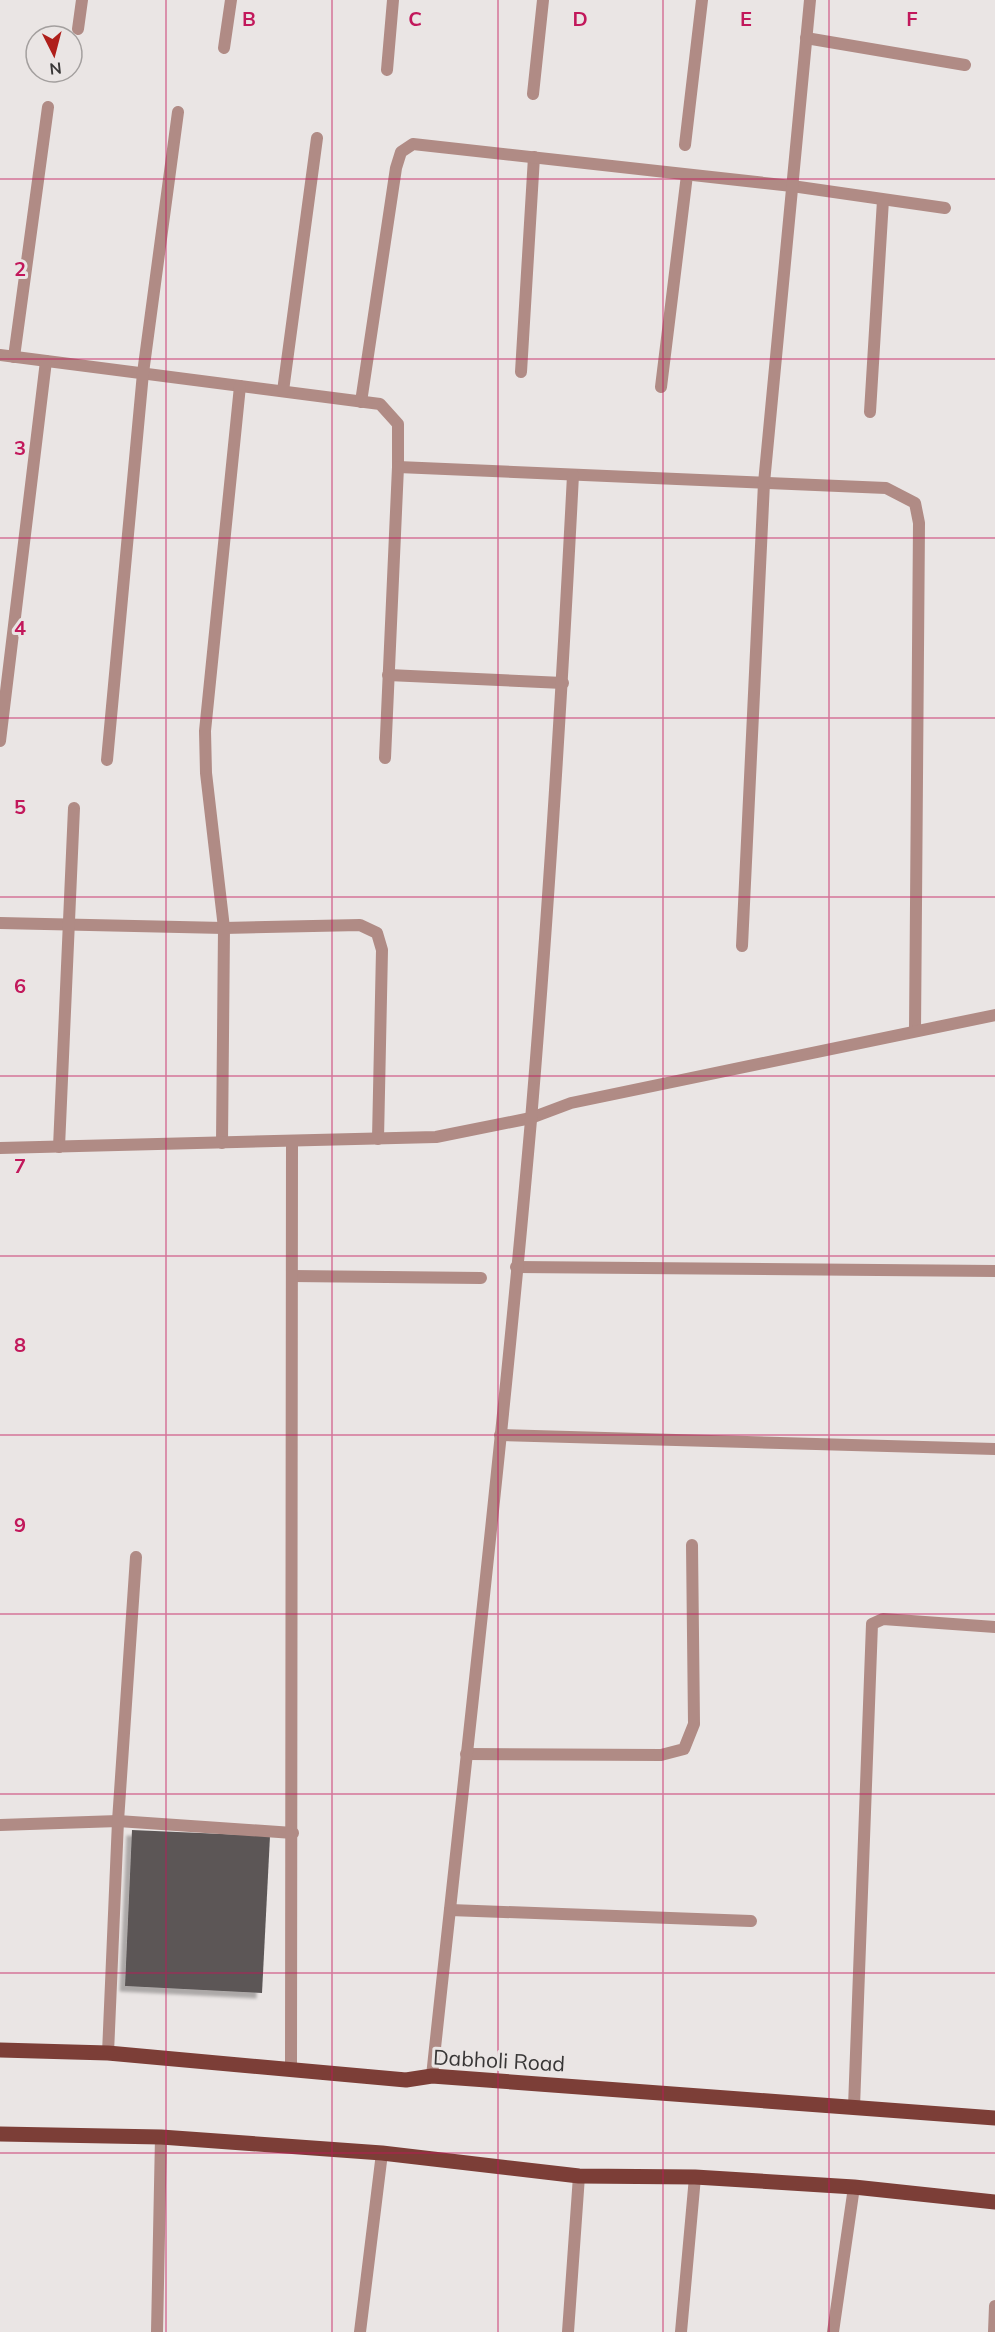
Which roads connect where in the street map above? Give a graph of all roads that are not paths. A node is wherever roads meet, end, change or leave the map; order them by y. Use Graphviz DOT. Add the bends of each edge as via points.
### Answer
graph roads {
  1 [pos="82,0"];
  2 [pos="231,0"];
  3 [pos="393,0"];
  4 [pos="543,0"];
  5 [pos="702,0"];
  6 [pos="810,0"];
  7 [pos="79,24"];
  8 [pos="806,38"];
  9 [pos="224,48"];
  10 [pos="965,65"];
  11 [pos="387,70"];
  12 [pos="533,94"];
  13 [pos="48,107"];
  14 [pos="178,112"];
  15 [pos="317,138"];
  16 [pos="685,145"];
  17 [pos="534,157"];
  18 [pos="687,175"];
  19 [pos="792,186"];
  20 [pos="883,200"];
  21 [pos="945,208"];
  22 [pos="0,355"];
  23 [pos="15,357"];
  24 [pos="46,361"];
  25 [pos="521,372"];
  26 [pos="143,373"];
  27 [pos="240,386"];
  28 [pos="661,387"];
  29 [pos="283,391"];
  30 [pos="362,402"];
  31 [pos="870,412"];
  32 [pos="398,467"];
  33 [pos="573,475"];
  34 [pos="764,483"];
  35 [pos="388,675"];
  36 [pos="563,683"];
  37 [pos="0,741"];
  38 [pos="385,758"];
  39 [pos="107,760"];
  40 [pos="74,808"];
  41 [pos="0,923"];
  42 [pos="69,924"];
  43 [pos="224,928"];
  44 [pos="742,946"];
  45 [pos="995,1015"];
  46 [pos="915,1031"];
  47 [pos="531,1118"];
  48 [pos="378,1139"];
  49 [pos="292,1141"];
  50 [pos="222,1143"];
  51 [pos="59,1147"];
  52 [pos="0,1148"];
  53 [pos="516,1267"];
  54 [pos="995,1271"];
  55 [pos="292,1276"];
  56 [pos="481,1278"];
  57 [pos="500,1435"];
  58 [pos="995,1449"];
  59 [pos="692,1545"];
  60 [pos="136,1557"];
  61 [pos="995,1627"];
  62 [pos="466,1754"];
  63 [pos="118,1821"];
  64 [pos="0,1825"];
  65 [pos="293,1833"];
  66 [pos="450,1910"];
  67 [pos="751,1921"];
  68 [pos="0,2050"];
  69 [pos="108,2053"];
  70 [pos="291,2069"];
  71 [pos="432,2076"];
  72 [pos="854,2107"];
  73 [pos="995,2118"];
  74 [pos="0,2134"];
  75 [pos="161,2137"];
  76 [pos="382,2153"];
  77 [pos="579,2176"];
  78 [pos="695,2177"];
  79 [pos="854,2187"];
  80 [pos="995,2202"];
  81 [pos="995,2306"];
  82 [pos="157,2332"];
  83 [pos="360,2332"];
  84 [pos="568,2332"];
  85 [pos="681,2332"];
  86 [pos="833,2332"];
  87 [pos="994,2332"];
  1 -- 7 [label="street"];
  2 -- 9 [label="street"];
  3 -- 11 [label="street"];
  4 -- 12 [label="street"];
  5 -- 16 [label="street"];
  6 -- 8 [label="street"];
  8 -- 10 [label="street"];
  8 -- 19 [label="street"];
  13 -- 23 [label="street"];
  14 -- 26 [label="street"];
  15 -- 29 [label="street"];
  17 -- 18 [label="street"];
  17 -- 25 [label="street"];
  17 -- 30 [label="street" via="412,144 401,152"];
  18 -- 19 [label="street"];
  18 -- 28 [label="street"];
  19 -- 20 [label="street"];
  19 -- 34 [label="street"];
  20 -- 21 [label="street"];
  20 -- 31 [label="street"];
  22 -- 23 [label="street"];
  23 -- 24 [label="street"];
  24 -- 26 [label="street"];
  24 -- 37 [label="street"];
  26 -- 27 [label="street"];
  26 -- 39 [label="street"];
  27 -- 29 [label="street"];
  27 -- 43 [label="street" via="205,731 206,773"];
  29 -- 30 [label="street"];
  30 -- 32 [label="street" via="380,404 398,424"];
  32 -- 33 [label="street"];
  32 -- 35 [label="street"];
  33 -- 34 [label="street"];
  33 -- 36 [label="street"];
  34 -- 44 [label="street"];
  34 -- 46 [label="street" via="886,488 915,503 919,523"];
  35 -- 36 [label="street"];
  35 -- 38 [label="street"];
  36 -- 47 [label="street"];
  40 -- 42 [label="street"];
  41 -- 42 [label="street"];
  42 -- 43 [label="street"];
  42 -- 51 [label="street"];
  43 -- 48 [label="street" via="360,925 377,933 382,950"];
  43 -- 50 [label="street"];
  45 -- 46 [label="street"];
  46 -- 47 [label="street" via="571,1103"];
  47 -- 48 [label="street" via="436,1137"];
  47 -- 53 [label="street"];
  48 -- 49 [label="street"];
  49 -- 50 [label="street"];
  49 -- 55 [label="street"];
  50 -- 51 [label="street"];
  51 -- 52 [label="street"];
  53 -- 54 [label="street"];
  53 -- 57 [label="street"];
  55 -- 56 [label="street"];
  55 -- 65 [label="street"];
  57 -- 58 [label="street"];
  57 -- 62 [label="street"];
  59 -- 62 [label="street" via="694,1724 684,1749 661,1755"];
  60 -- 63 [label="street"];
  61 -- 72 [label="street" via="883,1618 872,1624"];
  62 -- 66 [label="street"];
  63 -- 64 [label="street"];
  63 -- 65 [label="street"];
  63 -- 69 [label="street"];
  65 -- 70 [label="street"];
  66 -- 67 [label="street"];
  66 -- 71 [label="street"];
  68 -- 69 [label="main road, Dabholi Road"];
  69 -- 70 [label="main road, Dabholi Road"];
  70 -- 71 [label="main road, Dabholi Road" via="406,2080"];
  71 -- 72 [label="main road, Dabholi Road"];
  72 -- 73 [label="main road, Dabholi Road"];
  74 -- 75 [label="main road"];
  75 -- 76 [label="main road"];
  75 -- 82 [label="street"];
  76 -- 77 [label="main road"];
  76 -- 83 [label="street"];
  77 -- 78 [label="main road"];
  77 -- 84 [label="street"];
  78 -- 79 [label="main road"];
  78 -- 85 [label="street"];
  79 -- 80 [label="main road"];
  79 -- 86 [label="street"];
  81 -- 87 [label="street"];
}
